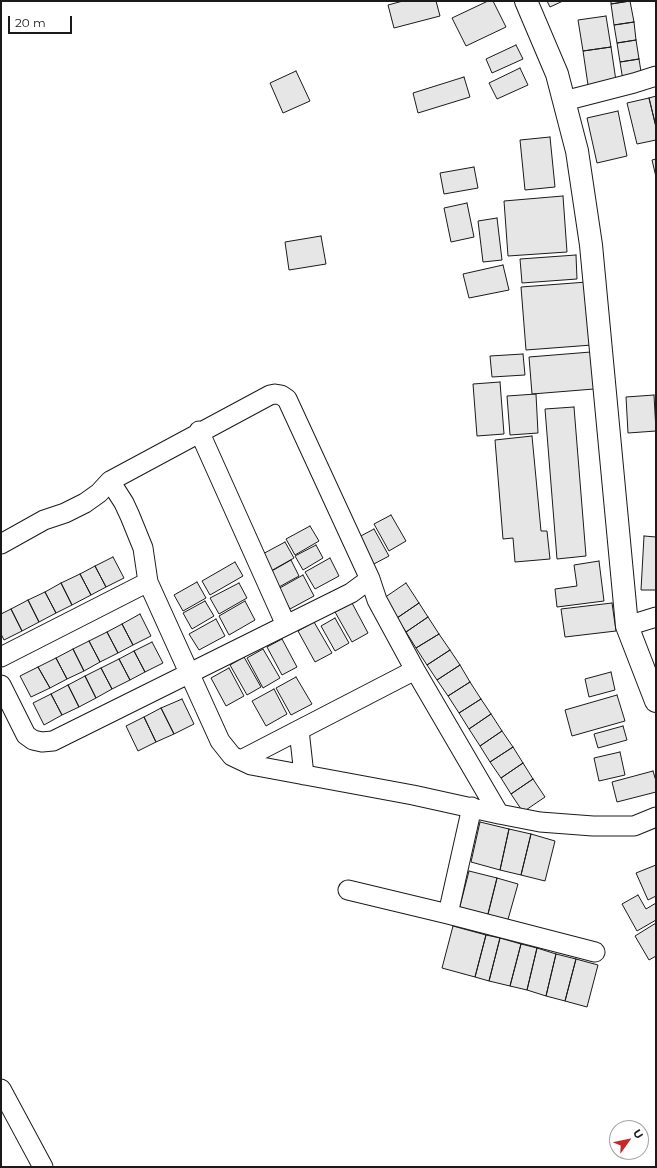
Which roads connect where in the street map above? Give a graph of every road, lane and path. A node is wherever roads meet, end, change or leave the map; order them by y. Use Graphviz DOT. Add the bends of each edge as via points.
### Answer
graph roads {
  1 [pos="526,1"];
  2 [pos="656,76"];
  3 [pos="564,101"];
  4 [pos="200,431"];
  5 [pos="110,480"];
  6 [pos="1,544"];
  7 [pos="370,579"];
  8 [pos="148,582"];
  9 [pos="656,617"];
  10 [pos="286,625"];
  11 [pos="627,626"];
  12 [pos="1,657"];
  13 [pos="415,670"];
  14 [pos="189,674"];
  15 [pos="1,685"];
  16 [pos="656,702"];
  17 [pos="299,730"];
  18 [pos="240,760"];
  19 [pos="304,775"];
  20 [pos="472,807"];
  21 [pos="499,814"];
  22 [pos="656,817"];
  23 [pos="348,890"];
  24 [pos="448,914"];
  25 [pos="595,952"];
  26 [pos="1,1089"];
  27 [pos="43,1167"];
  1 -- 3 [label="street" via="557,74"];
  2 -- 3 [label="street"];
  3 -- 11 [label="street" via="577,151 591,245"];
  4 -- 5 [label="street"];
  4 -- 7 [label="street" via="270,395 281,395 287,399"];
  4 -- 10 [label="street"];
  5 -- 6 [label="street" via="99,493 85,503 44,520"];
  5 -- 8 [label="street" via="124,504 143,548"];
  7 -- 10 [label="street" via="351,593"];
  7 -- 13 [label="street" via="377,600"];
  8 -- 12 [label="street"];
  8 -- 14 [label="street"];
  9 -- 11 [label="street"];
  10 -- 14 [label="street"];
  11 -- 16 [label="street"];
  13 -- 17 [label="street"];
  13 -- 21 [label="street"];
  14 -- 15 [label="street" via="53,741 42,742 26,735"];
  14 -- 18 [label="street" via="220,741 232,756"];
  17 -- 18 [label="street"];
  17 -- 19 [label="street"];
  18 -- 19 [label="street" via="251,765"];
  19 -- 20 [label="street"];
  20 -- 21 [label="street"];
  20 -- 24 [label="street"];
  21 -- 22 [label="street" via="540,822 593,826 634,826"];
  23 -- 24 [label="street"];
  24 -- 25 [label="street"];
  26 -- 27 [label="street"];
}
